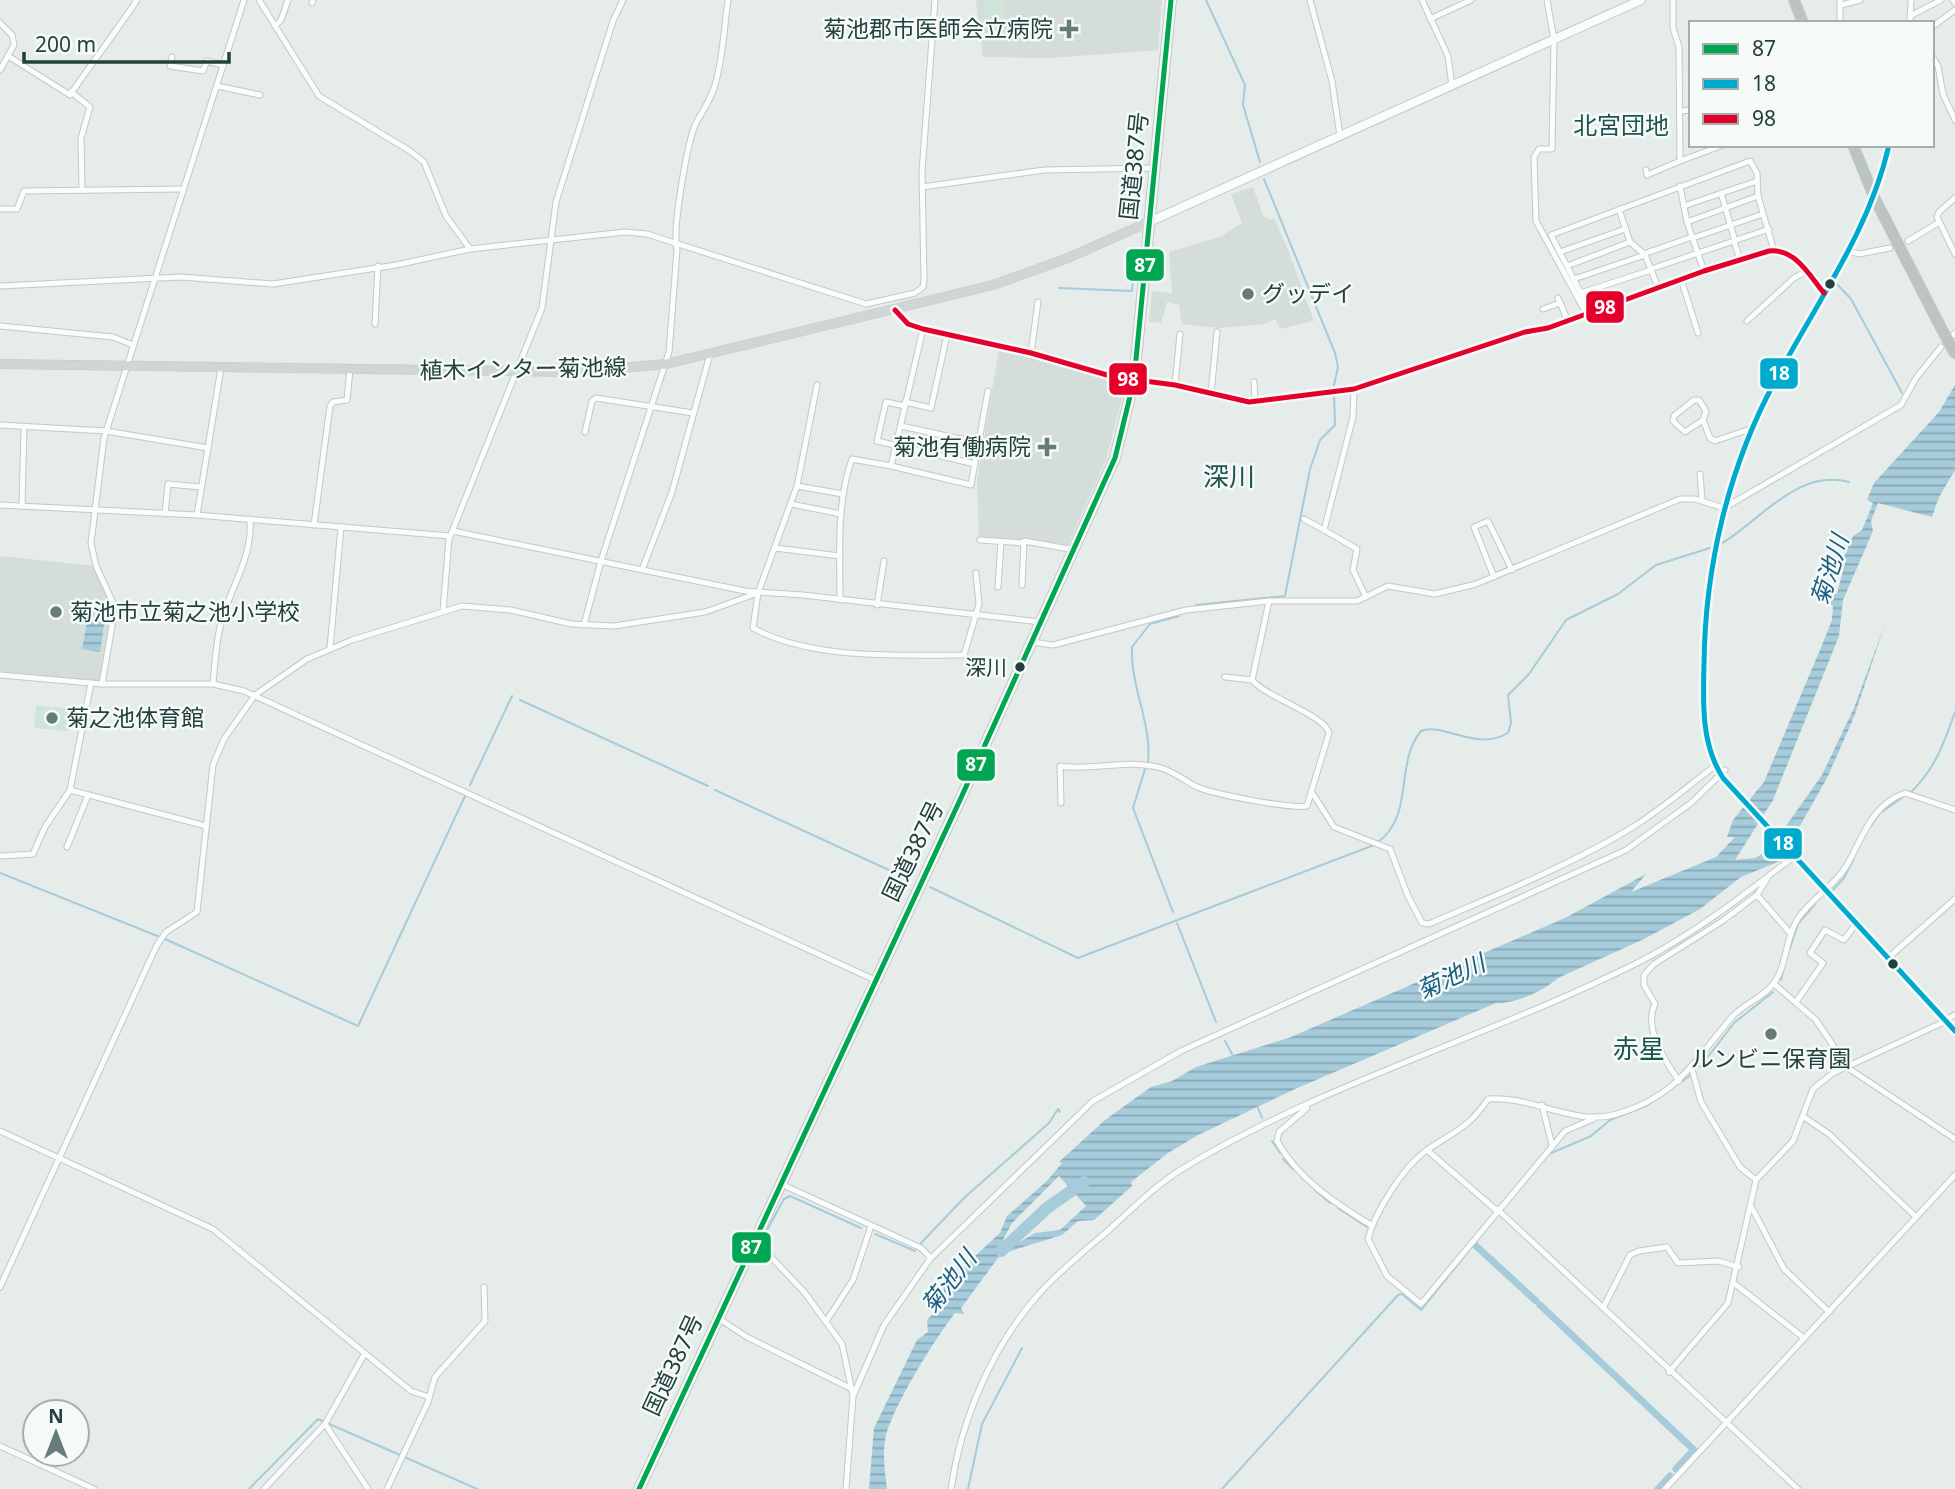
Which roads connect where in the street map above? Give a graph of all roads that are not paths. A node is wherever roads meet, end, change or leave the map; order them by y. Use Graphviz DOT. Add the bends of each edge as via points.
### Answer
graph roads {
  1 [pos="137,0"];
  2 [pos="244,0"];
  3 [pos="259,0"];
  4 [pos="288,0"];
  5 [pos="623,0"];
  6 [pos="728,0"];
  7 [pos="935,0"];
  8 [pos="1171,0"];
  9 [pos="1310,0"];
  10 [pos="1422,0"];
  11 [pos="1471,0"];
  12 [pos="1547,0"];
  13 [pos="1641,0"];
  14 [pos="1673,0"];
  15 [pos="1794,0"];
  16 [pos="1860,0"];
  17 [pos="1911,0"];
  18 [pos="1941,0"];
  19 [pos="1841,2"];
  20 [pos="1955,10"];
  21 [pos="1430,19"];
  22 [pos="1910,19"];
  23 [pos="1802,21"];
  24 [pos="1840,21"];
  25 [pos="0,23"];
  26 [pos="275,26"];
  27 [pos="1934,26"];
  28 [pos="1554,40"];
  29 [pos="8,55"];
  30 [pos="172,57"];
  31 [pos="1934,59"];
  32 [pos="222,65"];
  33 [pos="0,70"];
  34 [pos="216,86"];
  35 [pos="1452,86"];
  36 [pos="71,92"];
  37 [pos="260,95"];
  38 [pos="1689,110"];
  39 [pos="1679,111"];
  40 [pos="1955,120"];
  41 [pos="1340,136"];
  42 [pos="1718,147"];
  43 [pos="1854,147"];
  44 [pos="1888,147"];
  45 [pos="1680,161"];
  46 [pos="1155,168"];
  47 [pos="1648,175"];
  48 [pos="1757,181"];
  49 [pos="1680,186"];
  50 [pos="922,187"];
  51 [pos="183,189"];
  52 [pos="82,190"];
  53 [pos="1721,193"];
  54 [pos="1758,196"];
  55 [pos="1955,198"];
  56 [pos="1875,199"];
  57 [pos="1684,206"];
  58 [pos="1726,208"];
  59 [pos="0,209"];
  60 [pos="1619,209"];
  61 [pos="1763,214"];
  62 [pos="1149,222"];
  63 [pos="1687,222"];
  64 [pos="1938,223"];
  65 [pos="1730,226"];
  66 [pos="1625,229"];
  67 [pos="1769,229"];
  68 [pos="1693,237"];
  69 [pos="550,241"];
  70 [pos="1734,241"];
  71 [pos="1908,241"];
  72 [pos="1630,242"];
  73 [pos="676,244"];
  74 [pos="1890,248"];
  75 [pos="470,249"];
  76 [pos="1774,251"];
  77 [pos="1849,251"];
  78 [pos="1560,252"];
  79 [pos="1698,253"];
  80 [pos="1955,254"];
  81 [pos="1644,255"];
  82 [pos="1740,260"];
  83 [pos="378,266"];
  84 [pos="1567,266"];
  85 [pos="1651,269"];
  86 [pos="1704,271"];
  87 [pos="1807,271"];
  88 [pos="154,279"];
  89 [pos="1574,279"];
  90 [pos="1681,279"];
  91 [pos="0,286"];
  92 [pos="1658,287"];
  93 [pos="1581,293"];
  94 [pos="1824,293"];
  95 [pos="1038,302"];
  96 [pos="872,304"];
  97 [pos="1543,309"];
  98 [pos="895,310"];
  99 [pos="1588,312"];
  100 [pos="881,313"];
  101 [pos="1567,319"];
  102 [pos="1747,321"];
  103 [pos="375,324"];
  104 [pos="0,326"];
  105 [pos="923,329"];
  106 [pos="1217,332"];
  107 [pos="1698,333"];
  108 [pos="1180,334"];
  109 [pos="947,335"];
  110 [pos="133,345"];
  111 [pos="1941,347"];
  112 [pos="1031,353"];
  113 [pos="710,354"];
  114 [pos="1955,354"];
  115 [pos="0,364"];
  116 [pos="666,364"];
  117 [pos="126,366"];
  118 [pos="221,368"];
  119 [pos="351,369"];
  120 [pos="515,371"];
  121 [pos="1134,380"];
  122 [pos="1254,382"];
  123 [pos="817,385"];
  124 [pos="1175,385"];
  125 [pos="1354,389"];
  126 [pos="988,391"];
  127 [pos="1211,394"];
  128 [pos="1255,401"];
  129 [pos="905,404"];
  130 [pos="652,407"];
  131 [pos="693,413"];
  132 [pos="1703,420"];
  133 [pos="0,425"];
  134 [pos="901,426"];
  135 [pos="24,427"];
  136 [pos="1753,428"];
  137 [pos="106,431"];
  138 [pos="585,432"];
  139 [pos="979,443"];
  140 [pos="896,446"];
  141 [pos="208,448"];
  142 [pos="975,464"];
  143 [pos="891,466"];
  144 [pos="1700,474"];
  145 [pos="797,486"];
  146 [pos="201,488"];
  147 [pos="843,494"];
  148 [pos="1702,500"];
  149 [pos="791,504"];
  150 [pos="0,505"];
  151 [pos="22,506"];
  152 [pos="1724,508"];
  153 [pos="95,510"];
  154 [pos="165,514"];
  155 [pos="841,514"];
  156 [pos="197,515"];
  157 [pos="250,519"];
  158 [pos="1304,519"];
  159 [pos="314,525"];
  160 [pos="341,527"];
  161 [pos="1324,530"];
  162 [pos="452,533"];
  163 [pos="980,540"];
  164 [pos="1001,542"];
  165 [pos="1024,543"];
  166 [pos="775,548"];
  167 [pos="1074,550"];
  168 [pos="840,556"];
  169 [pos="601,561"];
  170 [pos="884,561"];
  171 [pos="642,570"];
  172 [pos="1511,570"];
  173 [pos="976,573"];
  174 [pos="1494,577"];
  175 [pos="1022,585"];
  176 [pos="998,587"];
  177 [pos="758,593"];
  178 [pos="1366,597"];
  179 [pos="840,600"];
  180 [pos="1269,601"];
  181 [pos="877,605"];
  182 [pos="443,611"];
  183 [pos="974,615"];
  184 [pos="1041,622"];
  185 [pos="584,625"];
  186 [pos="1032,642"];
  187 [pos="330,648"];
  188 [pos="0,675"];
  189 [pos="1225,677"];
  190 [pos="1252,680"];
  191 [pos="91,683"];
  192 [pos="102,684"];
  193 [pos="213,684"];
  194 [pos="255,695"];
  195 [pos="1716,766"];
  196 [pos="1723,774"];
  197 [pos="71,790"];
  198 [pos="1313,791"];
  199 [pos="88,795"];
  200 [pos="1061,803"];
  201 [pos="1955,810"];
  202 [pos="206,827"];
  203 [pos="67,847"];
  204 [pos="0,856"];
  205 [pos="1793,857"];
  206 [pos="1770,874"];
  207 [pos="1825,891"];
  208 [pos="1757,895"];
  209 [pos="1955,899"];
  210 [pos="1856,924"];
  211 [pos="1791,934"];
  212 [pos="1888,958"];
  213 [pos="874,980"];
  214 [pos="1774,984"];
  215 [pos="1796,1002"];
  216 [pos="1955,1015"];
  217 [pos="1945,1020"];
  218 [pos="1955,1031"];
  219 [pos="1848,1068"];
  220 [pos="1692,1069"];
  221 [pos="1679,1081"];
  222 [pos="1313,1103"];
  223 [pos="1542,1105"];
  224 [pos="1804,1117"];
  225 [pos="1593,1119"];
  226 [pos="0,1131"];
  227 [pos="1955,1139"];
  228 [pos="1552,1145"];
  229 [pos="1427,1150"];
  230 [pos="59,1157"];
  231 [pos="1955,1174"];
  232 [pos="1756,1180"];
  233 [pos="781,1184"];
  234 [pos="1752,1208"];
  235 [pos="1497,1209"];
  236 [pos="1916,1217"];
  237 [pos="1371,1225"];
  238 [pos="871,1226"];
  239 [pos="755,1240"];
  240 [pos="931,1258"];
  241 [pos="1739,1267"];
  242 [pos="1735,1284"];
  243 [pos="0,1287"];
  244 [pos="484,1287"];
  245 [pos="1602,1308"];
  246 [pos="1829,1312"];
  247 [pos="718,1318"];
  248 [pos="827,1320"];
  249 [pos="1804,1338"];
  250 [pos="365,1353"];
  251 [pos="1669,1372"];
  252 [pos="850,1388"];
  253 [pos="853,1396"];
  254 [pos="429,1397"];
  255 [pos="1726,1423"];
  256 [pos="325,1424"];
  257 [pos="0,1446"];
  258 [pos="94,1489"];
  259 [pos="264,1489"];
  260 [pos="368,1489"];
  261 [pos="387,1489"];
  262 [pos="639,1489"];
  263 [pos="846,1489"];
  264 [pos="951,1489"];
  265 [pos="1665,1489"];
  266 [pos="1798,1489"];
  1 -- 36 [label="street"];
  2 -- 32 [label="street"];
  3 -- 26 [label="street"];
  4 -- 26 [label="street"];
  5 -- 69 [label="street" via="562,178"];
  6 -- 73 [label="street" via="717,81 689,148"];
  7 -- 50 [label="street"];
  8 -- 46 [label="highway, 国道387号"];
  9 -- 41 [label="street" via="1332,81"];
  10 -- 21 [label="street"];
  11 -- 21 [label="street"];
  12 -- 28 [label="street"];
  13 -- 28 [label="street"];
  14 -- 39 [label="street"];
  15 -- 23 [label="highway"];
  16 -- 19 [label="street"];
  17 -- 22 [label="street"];
  18 -- 22 [label="street"];
  19 -- 24 [label="street"];
  20 -- 27 [label="street"];
  21 -- 35 [label="street" via="1448,56"];
  25 -- 29 [label="street" via="12,35 14,45"];
  26 -- 75 [label="street" via="319,96 424,162 446,216"];
  28 -- 35 [label="street"];
  28 -- 99 [label="street" via="1552,149 1539,149 1534,157 1536,221"];
  29 -- 33 [label="street"];
  29 -- 36 [label="street" via="66,94"];
  30 -- 32 [label="street" via="170,66 203,71 207,61"];
  31 -- 40 [label="street"];
  32 -- 34 [label="street"];
  34 -- 37 [label="street"];
  34 -- 51 [label="street"];
  35 -- 41 [label="street"];
  36 -- 52 [label="street" via="90,107 80,138"];
  38 -- 39 [label="street"];
  39 -- 45 [label="street"];
  41 -- 62 [label="street"];
  42 -- 45 [label="street"];
  43 -- 56 [label="highway"];
  44 -- 56 [label="street"];
  45 -- 47 [label="street"];
  46 -- 50 [label="street" via="1044,170"];
  46 -- 62 [label="highway, 国道387号"];
  48 -- 49 [label="street" via="1750,161"];
  48 -- 53 [label="street"];
  48 -- 54 [label="street"];
  49 -- 57 [label="street"];
  49 -- 60 [label="street"];
  50 -- 96 [label="street" via="923,287"];
  51 -- 52 [label="street"];
  51 -- 88 [label="street"];
  52 -- 59 [label="street" via="24,191 17,209"];
  53 -- 57 [label="street"];
  53 -- 58 [label="street"];
  54 -- 58 [label="street"];
  54 -- 61 [label="street"];
  55 -- 64 [label="street" via="1939,212"];
  56 -- 77 [label="street"];
  56 -- 114 [label="highway, bridge"];
  57 -- 63 [label="street"];
  58 -- 63 [label="street"];
  58 -- 65 [label="street"];
  60 -- 66 [label="street"];
  60 -- 78 [label="street" via="1551,234"];
  61 -- 65 [label="street"];
  61 -- 67 [label="street"];
  62 -- 98 [label="main road, 植木インター菊池線" via="1025,275"];
  62 -- 121 [label="highway, 国道387号"];
  63 -- 68 [label="street"];
  64 -- 71 [label="street"];
  64 -- 80 [label="street"];
  65 -- 68 [label="street"];
  65 -- 70 [label="street"];
  66 -- 72 [label="street"];
  66 -- 78 [label="street"];
  67 -- 70 [label="street"];
  67 -- 76 [label="street"];
  68 -- 79 [label="street"];
  68 -- 81 [label="street"];
  69 -- 73 [label="street" via="625,232"];
  69 -- 75 [label="street"];
  69 -- 120 [label="street" via="542,308"];
  70 -- 79 [label="street"];
  70 -- 82 [label="street"];
  72 -- 81 [label="street"];
  72 -- 84 [label="street"];
  73 -- 96 [label="street"];
  73 -- 116 [label="street"];
  74 -- 77 [label="street" via="1859,254"];
  75 -- 83 [label="street"];
  76 -- 82 [label="street"];
  76 -- 87 [label="street" via="1792,256"];
  77 -- 94 [label="street"];
  78 -- 84 [label="street"];
  79 -- 85 [label="street"];
  79 -- 86 [label="street"];
  81 -- 85 [label="street"];
  81 -- 89 [label="street"];
  82 -- 86 [label="street"];
  83 -- 88 [label="street" via="272,284"];
  83 -- 103 [label="street"];
  84 -- 89 [label="street"];
  85 -- 92 [label="street"];
  85 -- 93 [label="street"];
  86 -- 90 [label="street"];
  87 -- 94 [label="street"];
  87 -- 102 [label="street"];
  88 -- 91 [label="street"];
  88 -- 110 [label="street"];
  89 -- 93 [label="street"];
  90 -- 92 [label="street"];
  90 -- 107 [label="street"];
  92 -- 99 [label="street"];
  93 -- 99 [label="street"];
  94 -- 136 [label="street"];
  95 -- 112 [label="street"];
  96 -- 100 [label="street"];
  97 -- 101 [label="street" via="1559,301"];
  98 -- 100 [label="main road, 植木インター菊池線"];
  98 -- 105 [label="street" via="908,324"];
  99 -- 101 [label="street"];
  100 -- 113 [label="main road, 植木インター菊池線"];
  101 -- 125 [label="street"];
  104 -- 110 [label="street" via="113,337"];
  105 -- 109 [label="street"];
  105 -- 129 [label="street"];
  106 -- 127 [label="street"];
  108 -- 124 [label="street"];
  109 -- 112 [label="street"];
  109 -- 129 [label="street" via="932,408"];
  110 -- 117 [label="street"];
  111 -- 152 [label="street" via="1922,368 1901,405"];
  112 -- 121 [label="street"];
  113 -- 116 [label="main road, 植木インター菊池線"];
  113 -- 131 [label="street"];
  115 -- 117 [label="main road, 植木インター菊池線"];
  116 -- 120 [label="main road, 植木インター菊池線" via="600,371"];
  116 -- 130 [label="street"];
  117 -- 118 [label="main road, 植木インター菊池線"];
  117 -- 137 [label="street"];
  118 -- 119 [label="main road, 植木インター菊池線"];
  118 -- 141 [label="street"];
  119 -- 120 [label="main road, 植木インター菊池線"];
  119 -- 159 [label="street" via="347,400 330,406"];
  120 -- 162 [label="street"];
  121 -- 124 [label="street"];
  121 -- 167 [label="highway, 国道387号" via="1115,458"];
  122 -- 128 [label="street"];
  123 -- 145 [label="street"];
  124 -- 127 [label="street"];
  125 -- 128 [label="street"];
  125 -- 161 [label="street" via="1353,418"];
  126 -- 139 [label="street"];
  127 -- 128 [label="street"];
  129 -- 134 [label="street"];
  129 -- 140 [label="street" via="887,402 877,440"];
  130 -- 131 [label="street"];
  130 -- 138 [label="street" via="596,398"];
  130 -- 169 [label="street"];
  131 -- 171 [label="street" via="672,492"];
  132 -- 132 [label="street" via="1685,432 1673,421 1694,400 1706,411"];
  132 -- 136 [label="street" via="1715,441"];
  133 -- 135 [label="street"];
  134 -- 139 [label="street"];
  134 -- 140 [label="street"];
  135 -- 137 [label="street"];
  135 -- 151 [label="street"];
  136 -- 152 [label="street"];
  137 -- 141 [label="street"];
  137 -- 153 [label="street"];
  139 -- 142 [label="street"];
  140 -- 142 [label="street"];
  140 -- 143 [label="street"];
  141 -- 146 [label="street"];
  142 -- 143 [label="street" via="971,485"];
  143 -- 147 [label="street" via="852,459"];
  144 -- 148 [label="street"];
  145 -- 147 [label="street"];
  145 -- 149 [label="street"];
  146 -- 154 [label="street" via="168,484"];
  146 -- 156 [label="street"];
  147 -- 155 [label="street"];
  148 -- 152 [label="street"];
  148 -- 172 [label="street" via="1680,499"];
  149 -- 155 [label="street"];
  149 -- 166 [label="street"];
  150 -- 151 [label="street"];
  151 -- 153 [label="street"];
  152 -- 195 [label="street" via="1711,578 1704,661 1704,719"];
  153 -- 154 [label="street"];
  153 -- 192 [label="street" via="91,543 113,603"];
  154 -- 156 [label="street"];
  155 -- 168 [label="street"];
  156 -- 157 [label="street"];
  157 -- 159 [label="street"];
  157 -- 193 [label="street" via="241,573 222,620"];
  158 -- 161 [label="street"];
  159 -- 160 [label="street"];
  160 -- 162 [label="street"];
  160 -- 187 [label="street"];
  161 -- 178 [label="street" via="1357,549 1354,575"];
  162 -- 169 [label="street"];
  162 -- 182 [label="street" via="445,560"];
  163 -- 164 [label="street"];
  164 -- 165 [label="street"];
  164 -- 176 [label="street"];
  165 -- 167 [label="street"];
  165 -- 175 [label="street"];
  166 -- 168 [label="street"];
  166 -- 177 [label="street"];
  167 -- 184 [label="highway, 国道387号"];
  168 -- 179 [label="street"];
  169 -- 171 [label="street"];
  169 -- 185 [label="street"];
  170 -- 181 [label="street"];
  171 -- 177 [label="street"];
  172 -- 174 [label="street"];
  172 -- 174 [label="street" via="1488,521 1474,527"];
  173 -- 183 [label="street" via="979,594"];
  174 -- 178 [label="street" via="1449,593 1388,586"];
  177 -- 179 [label="street"];
  177 -- 183 [label="street" via="756,630 803,645 873,655 964,655"];
  177 -- 185 [label="street" via="705,612 614,626"];
  178 -- 180 [label="street" via="1357,601"];
  179 -- 181 [label="street"];
  180 -- 186 [label="street" via="1178,612 1053,645"];
  180 -- 190 [label="street"];
  181 -- 183 [label="street"];
  182 -- 185 [label="street" via="462,607 511,610"];
  182 -- 187 [label="street"];
  183 -- 184 [label="street"];
  184 -- 186 [label="highway, 国道387号"];
  186 -- 213 [label="highway, 国道387号"];
  187 -- 194 [label="street"];
  188 -- 191 [label="street"];
  189 -- 190 [label="street"];
  190 -- 198 [label="street" via="1328,727"];
  191 -- 192 [label="street"];
  191 -- 197 [label="street"];
  192 -- 193 [label="street"];
  193 -- 194 [label="street"];
  194 -- 202 [label="street" via="224,739 213,765"];
  194 -- 213 [label="street"];
  195 -- 196 [label="street"];
  195 -- 198 [label="street" via="1610,841 1429,924 1422,923 1408,896 1392,852 1378,842 1334,827"];
  196 -- 205 [label="street"];
  196 -- 240 [label="street" via="1626,850 1181,1051 1115,1087 1073,1118"];
  197 -- 199 [label="street"];
  197 -- 204 [label="street" via="33,854"];
  198 -- 200 [label="street" via="1307,806 1302,807 1202,788 1149,765 1060,766"];
  199 -- 202 [label="street"];
  199 -- 203 [label="street"];
  201 -- 207 [label="street" via="1905,793 1893,799 1872,817 1846,867"];
  202 -- 230 [label="street" via="197,912 166,932 157,945"];
  205 -- 206 [label="street"];
  205 -- 207 [label="street"];
  206 -- 208 [label="street"];
  206 -- 222 [label="street" via="1714,918 1640,962"];
  207 -- 210 [label="street"];
  207 -- 211 [label="street" via="1800,916"];
  208 -- 211 [label="street"];
  208 -- 221 [label="street" via="1644,975 1644,985 1655,1004 1651,1012 1654,1031"];
  209 -- 212 [label="street"];
  210 -- 212 [label="street"];
  210 -- 215 [label="street" via="1844,940 1825,930 1810,953 1823,963"];
  211 -- 214 [label="street"];
  212 -- 217 [label="street"];
  213 -- 233 [label="highway, 国道387号"];
  214 -- 215 [label="street"];
  214 -- 220 [label="street" via="1732,1017"];
  215 -- 219 [label="street" via="1816,1020"];
  216 -- 217 [label="street"];
  217 -- 218 [label="street"];
  217 -- 219 [label="street"];
  219 -- 224 [label="street" via="1820,1081"];
  219 -- 227 [label="street"];
  220 -- 221 [label="street"];
  220 -- 232 [label="street" via="1701,1102 1740,1167"];
  221 -- 225 [label="street" via="1633,1108"];
  222 -- 237 [label="street" via="1279,1132 1277,1142 1311,1182"];
  222 -- 264 [label="street" via="1181,1169 1037,1296 999,1352 970,1410 957,1448"];
  223 -- 225 [label="street"];
  223 -- 228 [label="street"];
  223 -- 229 [label="street" via="1509,1097 1488,1099 1456,1134"];
  224 -- 232 [label="street" via="1793,1141"];
  224 -- 236 [label="street" via="1839,1142"];
  225 -- 228 [label="street" via="1565,1131"];
  226 -- 230 [label="street"];
  228 -- 235 [label="street"];
  229 -- 235 [label="street"];
  229 -- 237 [label="street" via="1405,1172"];
  230 -- 243 [label="street"];
  230 -- 250 [label="street" via="213,1229"];
  231 -- 236 [label="street"];
  232 -- 234 [label="street"];
  233 -- 238 [label="street"];
  233 -- 239 [label="highway, 国道387号"];
  234 -- 241 [label="street"];
  234 -- 246 [label="street" via="1784,1269"];
  235 -- 237 [label="street" via="1421,1304 1387,1276 1368,1239"];
  235 -- 245 [label="street"];
  236 -- 246 [label="street"];
  238 -- 240 [label="street" via="921,1248"];
  238 -- 248 [label="street" via="853,1280"];
  239 -- 247 [label="highway, 国道387号"];
  239 -- 248 [label="street"];
  240 -- 253 [label="street" via="884,1325"];
  241 -- 242 [label="street"];
  241 -- 245 [label="street" via="1718,1261 1678,1263 1667,1247 1639,1251 1630,1255"];
  242 -- 249 [label="street"];
  242 -- 251 [label="street" via="1728,1303"];
  244 -- 254 [label="street" via="485,1321 435,1377"];
  245 -- 251 [label="street"];
  246 -- 249 [label="street"];
  247 -- 252 [label="street"];
  247 -- 262 [label="highway, 国道387号"];
  248 -- 252 [label="street" via="846,1353"];
  249 -- 255 [label="street"];
  250 -- 254 [label="street" via="411,1391"];
  250 -- 256 [label="street"];
  251 -- 255 [label="street"];
  252 -- 253 [label="street"];
  253 -- 263 [label="street"];
  254 -- 261 [label="street"];
  255 -- 265 [label="street"];
  255 -- 266 [label="street"];
  256 -- 259 [label="street"];
  256 -- 260 [label="street"];
  257 -- 258 [label="street"];
}
